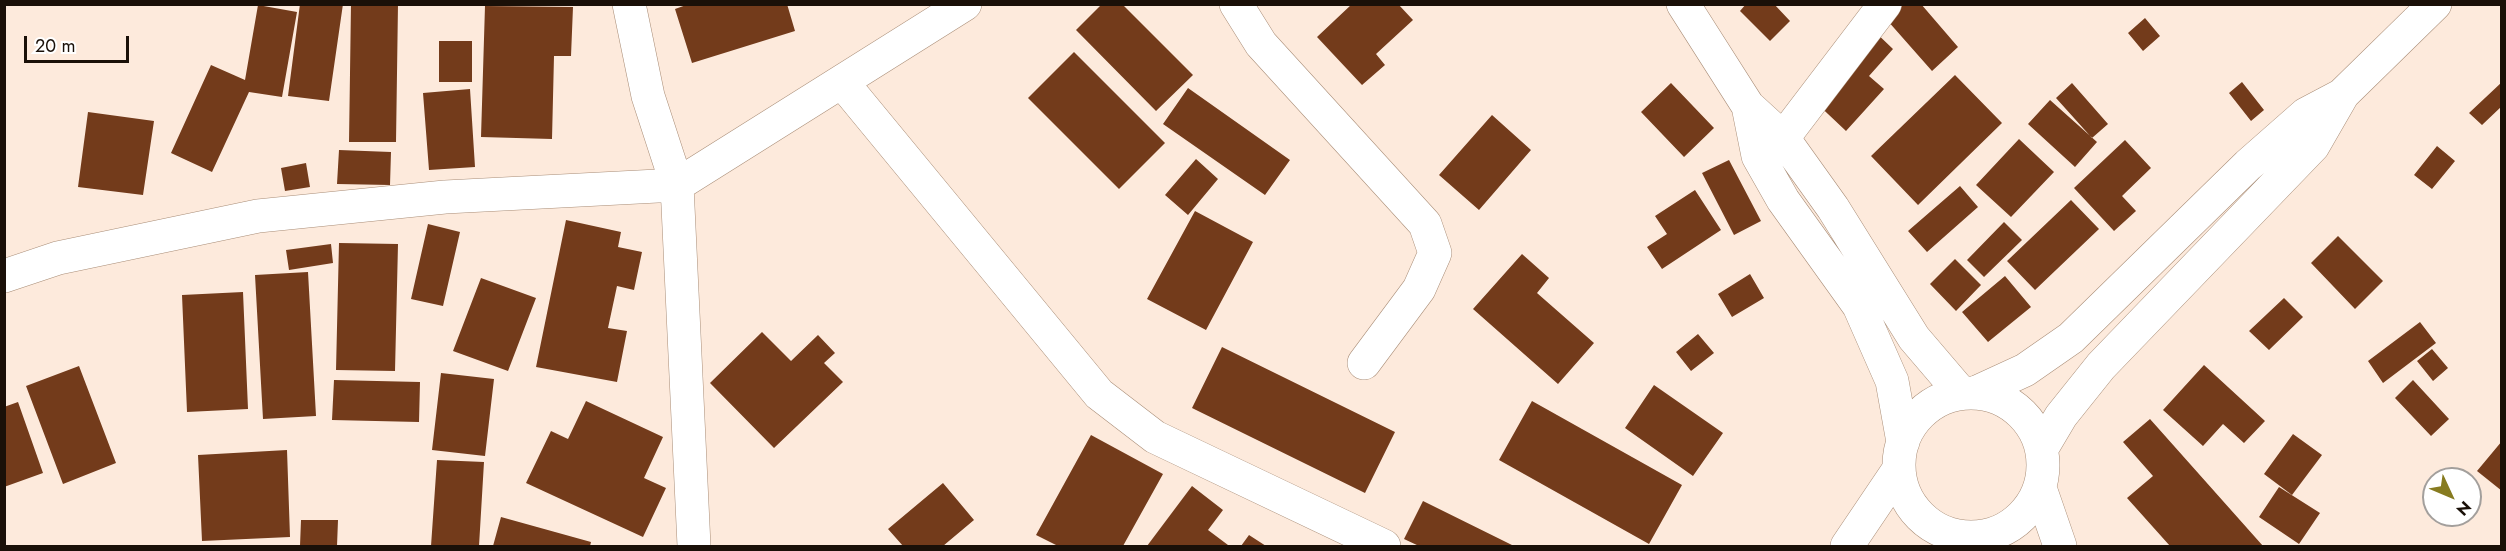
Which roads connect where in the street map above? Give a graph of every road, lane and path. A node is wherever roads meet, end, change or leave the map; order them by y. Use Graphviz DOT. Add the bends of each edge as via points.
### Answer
graph roads {
  1 [pos="629,4"];
  2 [pos="965,4"];
  3 [pos="1236,4"];
  4 [pos="1683,4"];
  5 [pos="1885,4"];
  6 [pos="2434,4"];
  7 [pos="842,82"];
  8 [pos="2343,94"];
  9 [pos="1748,106"];
  10 [pos="1784,138"];
  11 [pos="676,185"];
  12 [pos="4,276"];
  13 [pos="1364,363"];
  14 [pos="1968,393"];
  15 [pos="2042,448"];
  16 [pos="1901,455"];
  17 [pos="2040,488"];
  18 [pos="1979,540"];
  19 [pos="694,546"];
  20 [pos="1384,546"];
  21 [pos="1846,546"];
  22 [pos="1934,546"];
  23 [pos="2060,546"];
  1 -- 11 [label="street" via="648,96"];
  2 -- 7 [label="street"];
  3 -- 13 [label="street" via="1261,44 1425,224 1435,253 1419,289"];
  4 -- 9 [label="street"];
  5 -- 10 [label="street"];
  6 -- 8 [label="street"];
  7 -- 11 [label="street"];
  7 -- 20 [label="street" via="1099,394 1155,436"];
  8 -- 14 [label="street" via="2306,114 2248,165 2071,338 2025,370"];
  8 -- 15 [label="street" via="2313,146 2101,366 2061,416"];
  9 -- 10 [label="street"];
  9 -- 16 [label="street" via="1758,156 1783,200 1859,306 1892,381"];
  10 -- 14 [label="street" via="1914,338"];
  11 -- 12 [label="street" via="445,197 258,216 57,258"];
  11 -- 19 [label="street"];
  14 -- 15 [label="street" via="2001,399 2022,414"];
  14 -- 16 [label="street" via="1942,399 1925,410 1916,419"];
  15 -- 17 [label="street"];
  16 -- 18 [label="street" via="1905,495 1920,517 1942,531"];
  16 -- 21 [label="street"];
  17 -- 18 [label="street" via="2018,520"];
  17 -- 23 [label="street"];
  18 -- 22 [label="street"];
}
